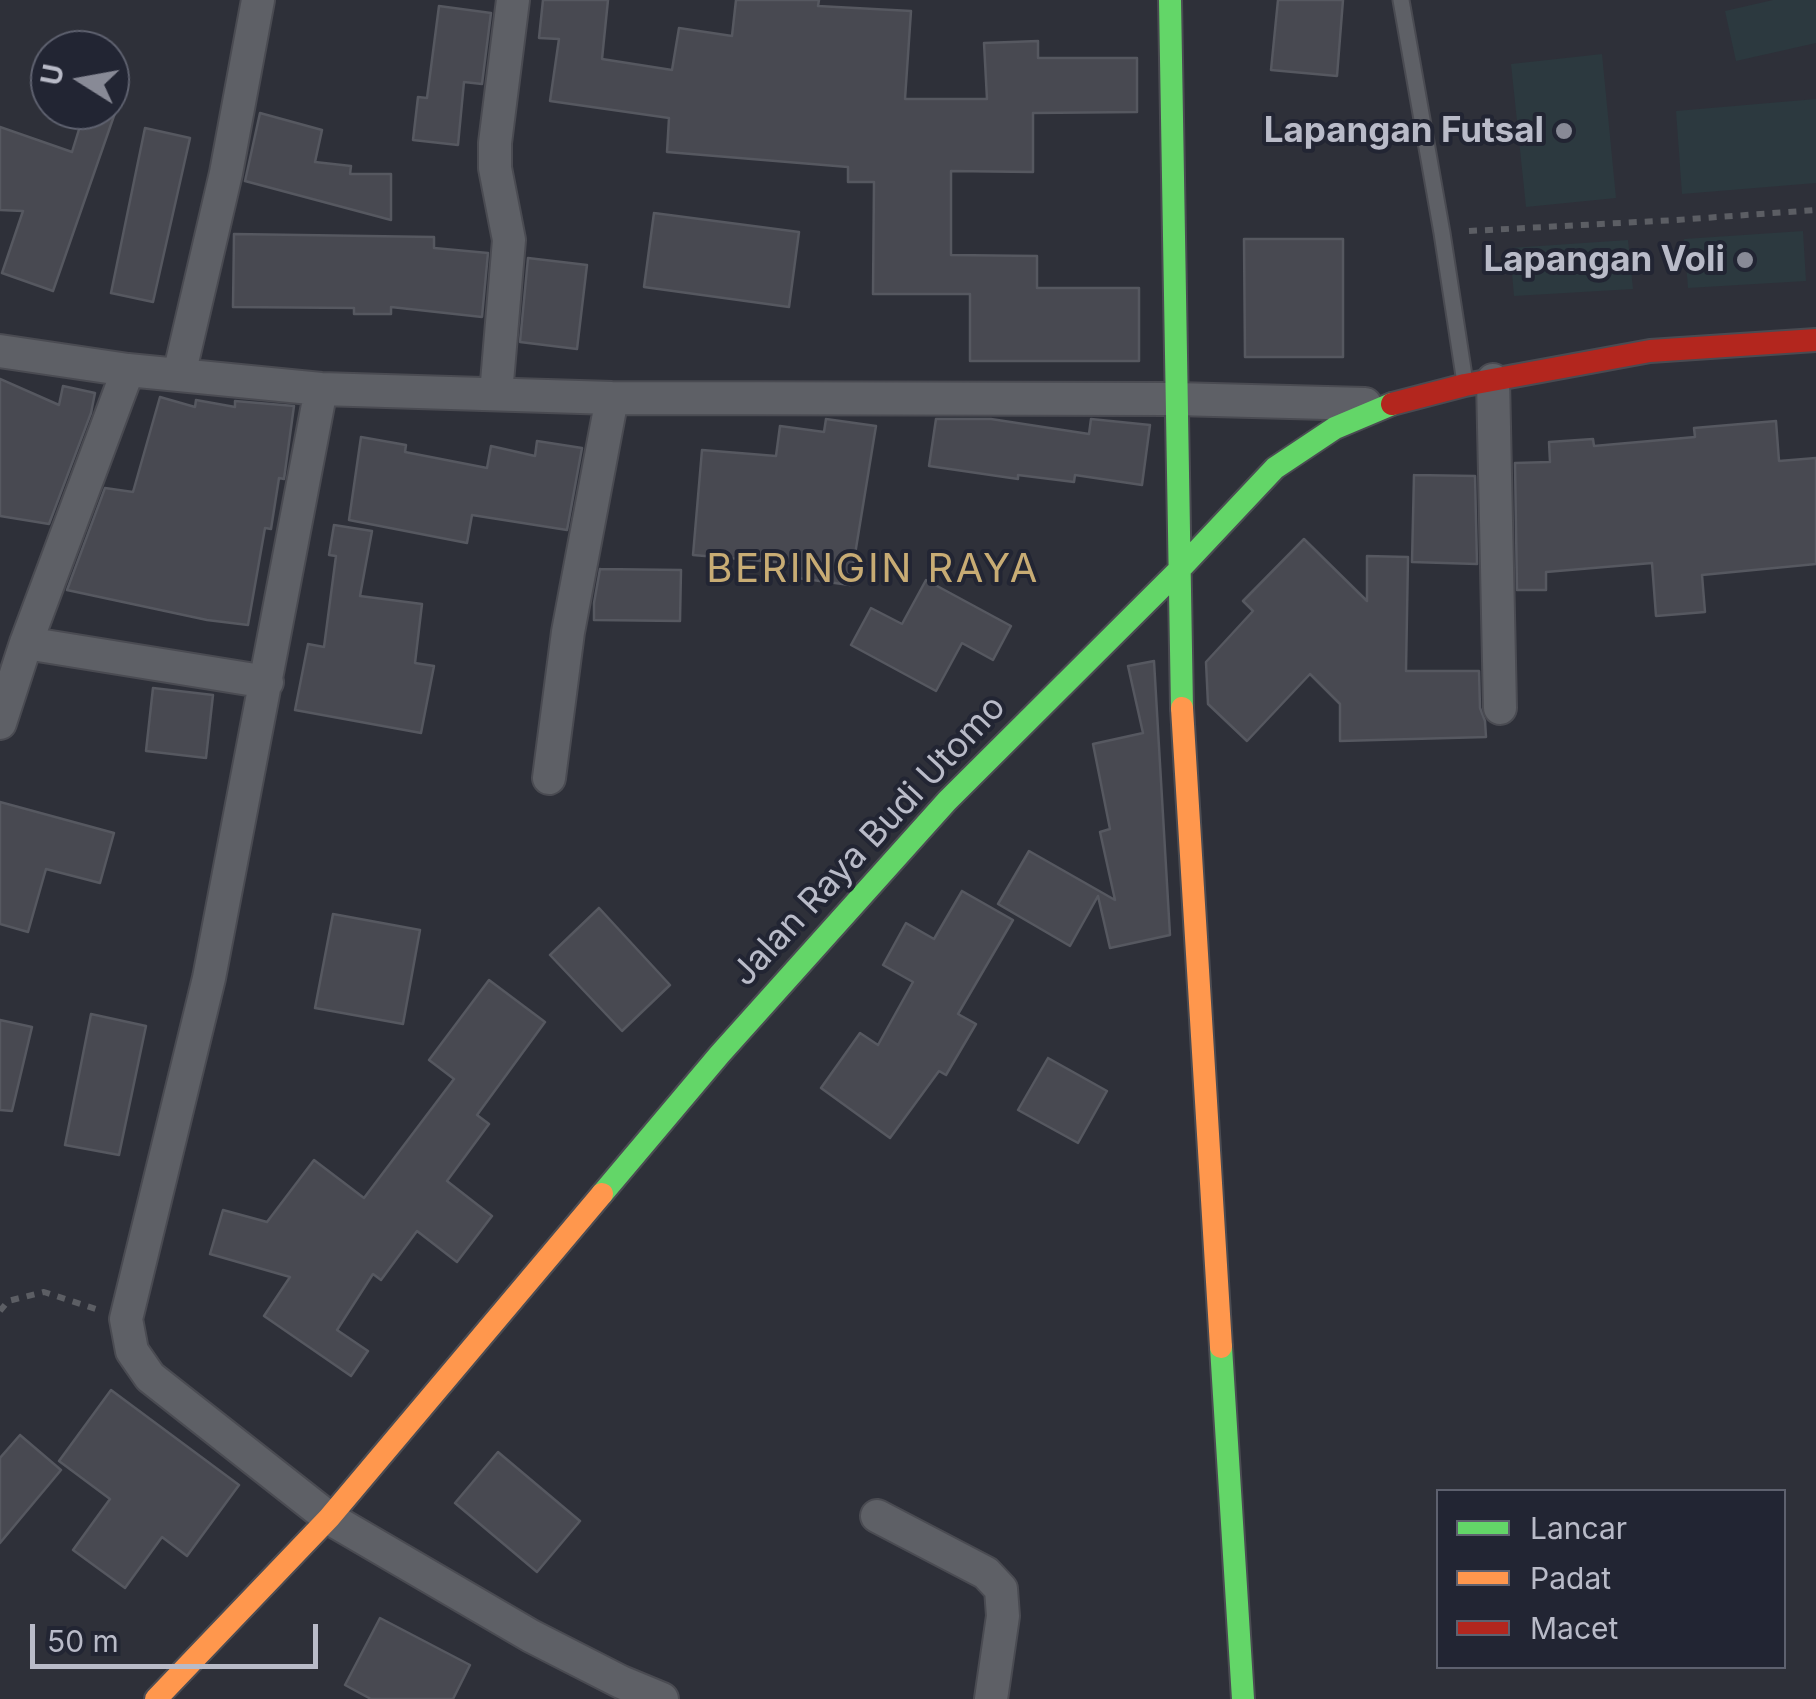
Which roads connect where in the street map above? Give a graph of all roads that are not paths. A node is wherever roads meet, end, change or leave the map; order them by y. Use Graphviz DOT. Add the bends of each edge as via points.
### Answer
graph roads {
  1 [pos="258,0"];
  2 [pos="513,0"];
  3 [pos="1170,0"];
  4 [pos="1401,0"];
  5 [pos="1816,340"];
  6 [pos="0,351"];
  7 [pos="128,370"];
  8 [pos="179,375"];
  9 [pos="1479,382"];
  10 [pos="321,388"];
  11 [pos="496,394"];
  12 [pos="612,398"];
  13 [pos="1176,399"];
  14 [pos="1390,405"];
  15 [pos="1180,569"];
  16 [pos="26,643"];
  17 [pos="267,682"];
  18 [pos="1500,708"];
  19 [pos="0,723"];
  20 [pos="550,778"];
  21 [pos="878,1516"];
  22 [pos="329,1518"];
  23 [pos="156,1699"];
  24 [pos="662,1699"];
  25 [pos="992,1699"];
  26 [pos="1243,1699"];
  1 -- 8 [label="street"];
  2 -- 11 [label="street" via="495,143 509,240"];
  3 -- 13 [label="main road"];
  4 -- 9 [label="lane" via="1442,232"];
  5 -- 9 [label="main road, Jalan Raya Budi Utomo" via="1650,351"];
  6 -- 7 [label="street"];
  7 -- 8 [label="street"];
  7 -- 16 [label="street"];
  8 -- 10 [label="street"];
  9 -- 14 [label="main road, Jalan Raya Budi Utomo"];
  9 -- 18 [label="street"];
  10 -- 11 [label="street"];
  10 -- 17 [label="street"];
  11 -- 12 [label="street"];
  12 -- 13 [label="street"];
  12 -- 20 [label="street" via="568,632"];
  13 -- 14 [label="street"];
  13 -- 15 [label="main road"];
  14 -- 15 [label="main road, Jalan Raya Budi Utomo" via="1335,428 1275,468"];
  15 -- 22 [label="main road, Jalan Raya Budi Utomo" via="947,801 747,1024"];
  15 -- 26 [label="main road" via="1180,677"];
  16 -- 17 [label="street"];
  16 -- 19 [label="street"];
  17 -- 22 [label="street" via="209,978 126,1319 132,1351 150,1377"];
  21 -- 25 [label="street" via="986,1573 1000,1589"];
  22 -- 23 [label="main road, Jalan Raya Budi Utomo"];
  22 -- 24 [label="street" via="531,1636"];
}
